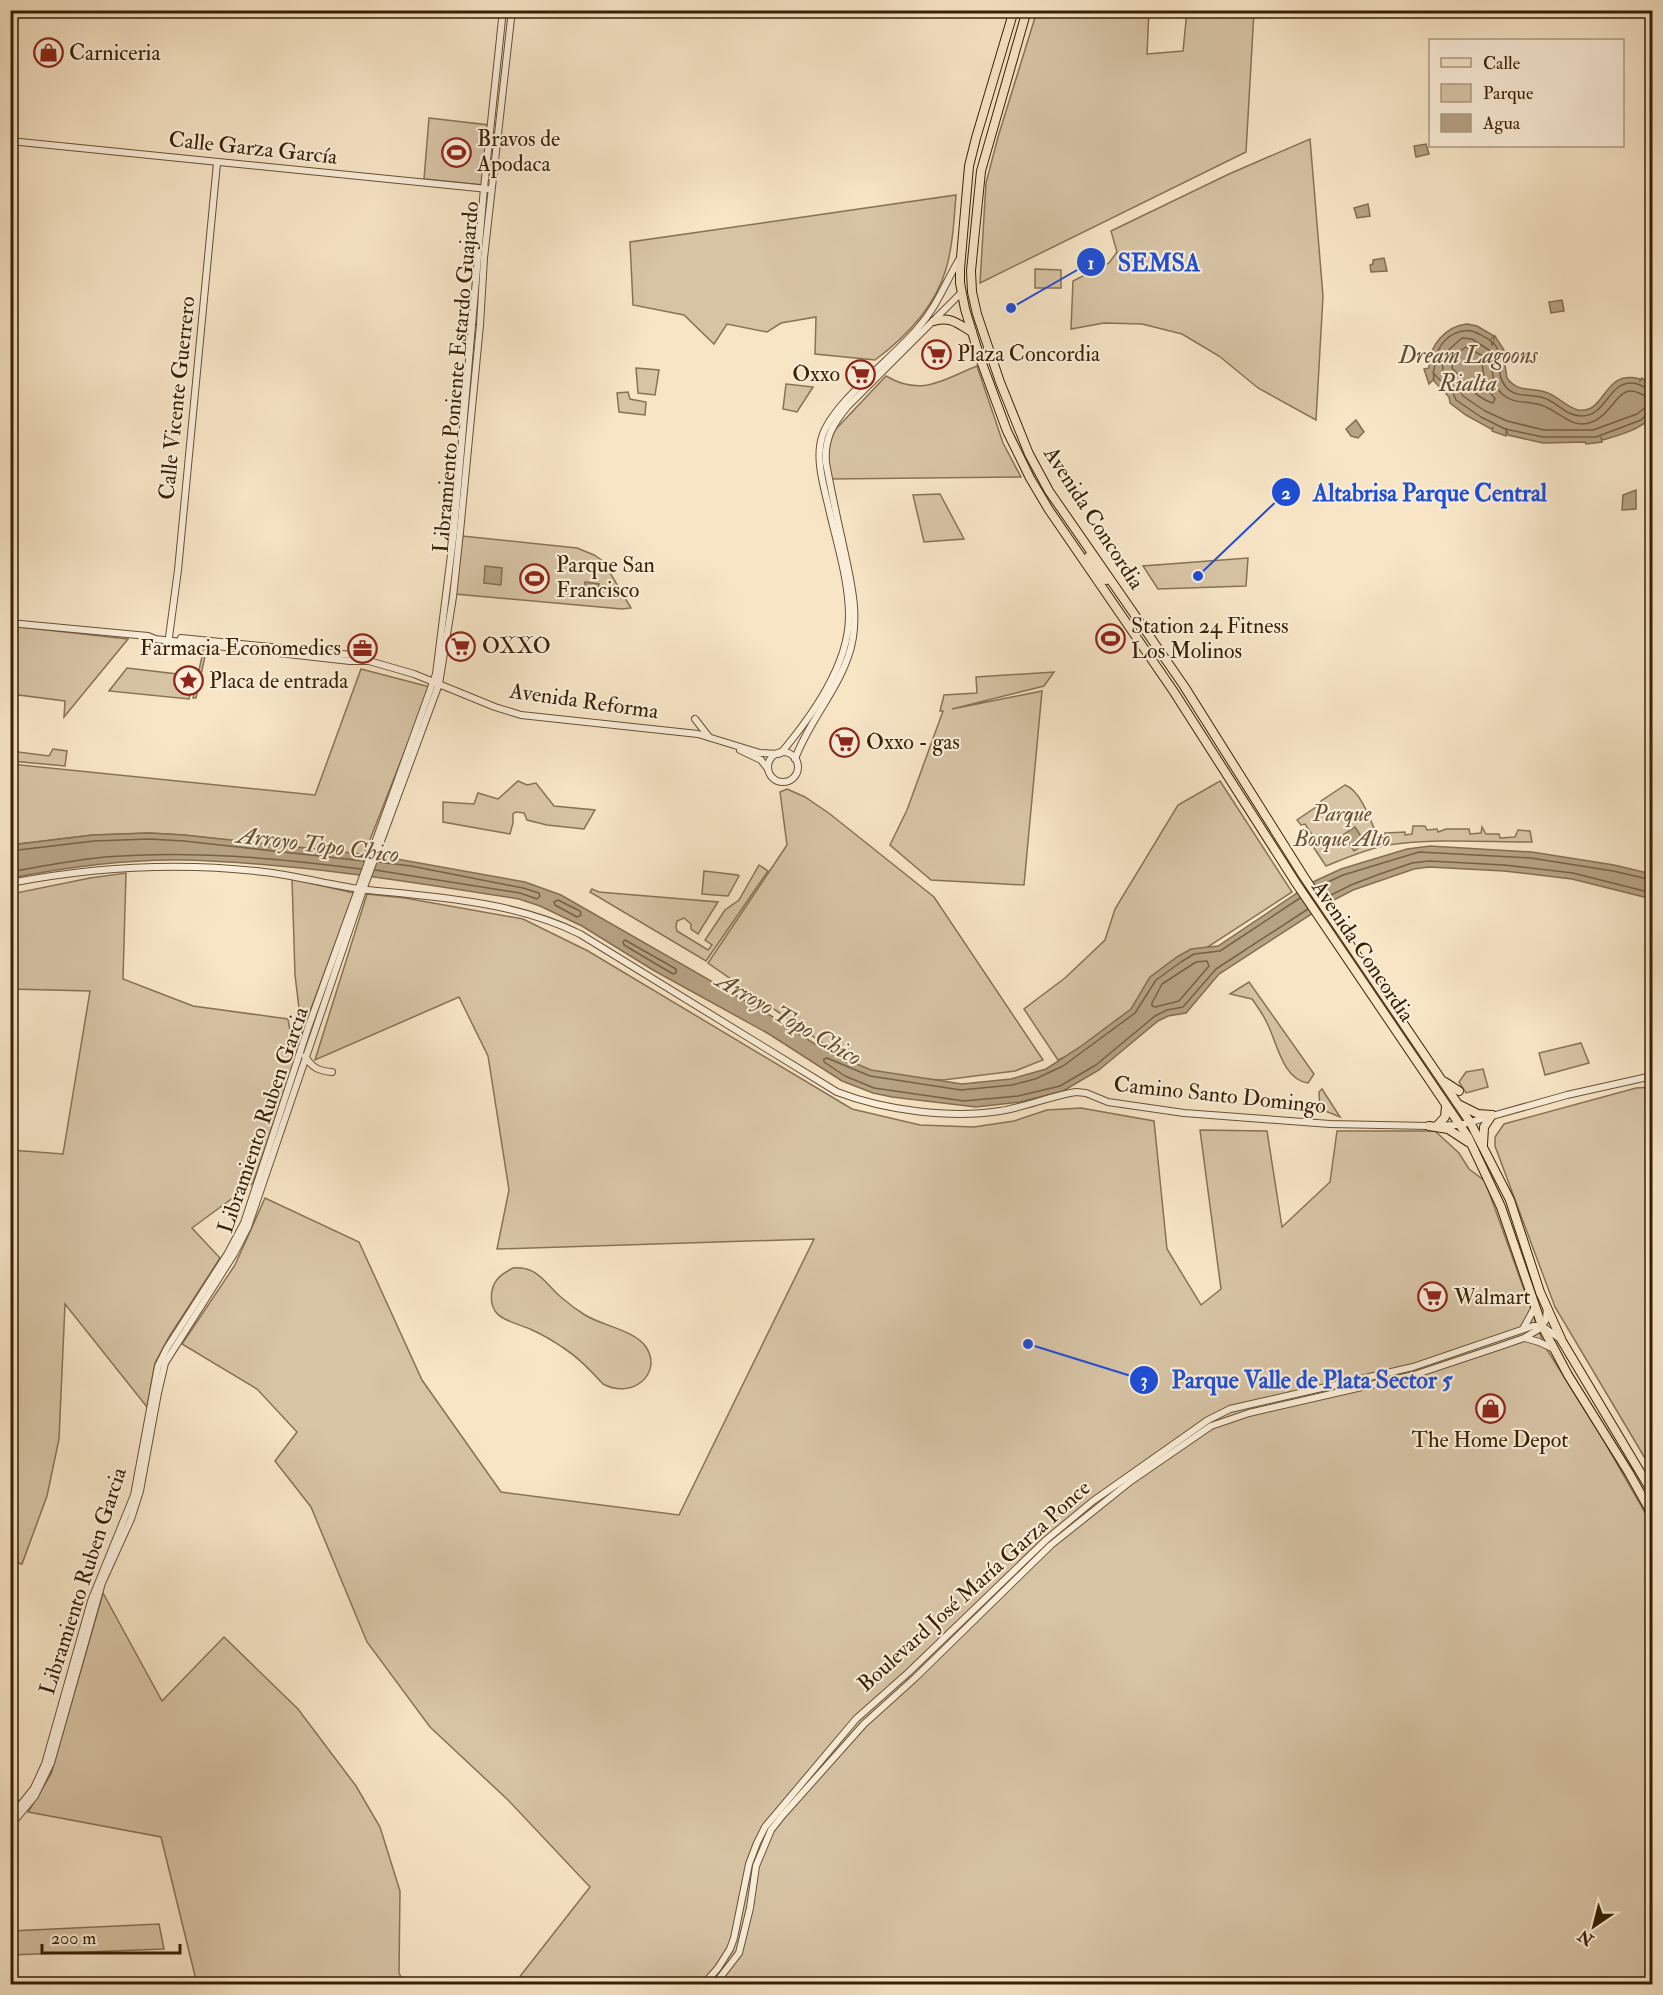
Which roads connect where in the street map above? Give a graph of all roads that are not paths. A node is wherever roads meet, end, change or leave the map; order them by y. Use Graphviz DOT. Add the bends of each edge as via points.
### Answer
graph roads {
  1 [pos="503,10"];
  2 [pos="512,10"];
  3 [pos="1014,10"];
  4 [pos="1027,10"];
  5 [pos="10,141"];
  6 [pos="217,163"];
  7 [pos="488,189"];
  8 [pos="961,255"];
  9 [pos="971,271"];
  10 [pos="961,293"];
  11 [pos="934,321"];
  12 [pos="972,332"];
  13 [pos="980,358"];
  14 [pos="1010,407"];
  15 [pos="10,623"];
  16 [pos="148,636"];
  17 [pos="169,637"];
  18 [pos="363,660"];
  19 [pos="436,682"];
  20 [pos="695,719"];
  21 [pos="710,737"];
  22 [pos="735,746"];
  23 [pos="780,753"];
  24 [pos="795,759"];
  25 [pos="769,769"];
  26 [pos="10,883"];
  27 [pos="363,889"];
  28 [pos="305,1056"];
  29 [pos="332,1072"];
  30 [pos="1653,1076"];
  31 [pos="1440,1078"];
  32 [pos="1458,1091"];
  33 [pos="1437,1092"];
  34 [pos="1455,1101"];
  35 [pos="1446,1105"];
  36 [pos="1492,1115"];
  37 [pos="1464,1123"];
  38 [pos="1433,1126"];
  39 [pos="1479,1148"];
  40 [pos="1488,1155"];
  41 [pos="1535,1307"];
  42 [pos="1546,1307"];
  43 [pos="1542,1326"];
  44 [pos="1523,1329"];
  45 [pos="1524,1338"];
  46 [pos="1562,1341"];
  47 [pos="1554,1349"];
  48 [pos="1653,1492"];
  49 [pos="1653,1514"];
  50 [pos="824,1755"];
  51 [pos="831,1761"];
  52 [pos="10,1818"];
  53 [pos="10,1827"];
  54 [pos="704,1984"];
  55 [pos="715,1984"];
  1 -- 7 [label="street, Libramiento Poniente Estardo Guajardo"];
  2 -- 7 [label="street, Libramiento Poniente Estardo Guajardo"];
  3 -- 8 [label="main road, Avenida Concordia" via="969,166"];
  4 -- 9 [label="main road, Avenida Concordia" via="981,171"];
  5 -- 6 [label="street, Calle Garza García"];
  6 -- 7 [label="street, Calle Garza García"];
  6 -- 17 [label="street, Calle Vicente Guerrero"];
  7 -- 19 [label="street, Libramiento Poniente Estardo Guajardo"];
  8 -- 10 [label="main road, Avenida Concordia"];
  8 -- 23 [label="street" via="927,317 837,411 823,433 821,470 848,595 848,633 830,682"];
  9 -- 10 [label="main road"];
  9 -- 14 [label="main road, Avenida Concordia" via="977,314"];
  10 -- 11 [label="street"];
  10 -- 12 [label="main road, Avenida Concordia"];
  11 -- 12 [label="main road" via="952,319"];
  11 -- 24 [label="street" via="847,407 828,436 826,463 854,596 854,632 840,676"];
  12 -- 13 [label="main road, Avenida Concordia"];
  13 -- 14 [label="main road" via="991,362 1000,392"];
  13 -- 33 [label="main road, Avenida Concordia" via="1007,431 1035,487"];
  14 -- 31 [label="main road, Avenida Concordia" via="1036,468 1184,686 1304,877"];
  15 -- 16 [label="street"];
  16 -- 17 [label="street, Avenida Reforma"];
  16 -- 18 [label="street, Avenida Reforma"];
  17 -- 18 [label="street, Avenida Reforma" via="352,655"];
  18 -- 19 [label="street, Avenida Reforma"];
  19 -- 21 [label="street, Avenida Reforma" via="521,715"];
  19 -- 27 [label="street, Libramiento Ruben Garcia"];
  20 -- 21 [label="street"];
  21 -- 22 [label="street, Avenida Reforma"];
  22 -- 23 [label="street, Avenida Reforma" via="760,753"];
  22 -- 25 [label="street, Avenida Reforma"];
  23 -- 24 [label="street"];
  23 -- 25 [label="street" via="771,760"];
  24 -- 25 [label="street" via="797,771 790,781 776,780"];
  26 -- 27 [label="street, Camino Santo Domingo" via="85,873 201,867 289,875"];
  27 -- 28 [label="street, Libramiento Ruben Garcia"];
  27 -- 38 [label="street, Camino Santo Domingo" via="518,912 564,927 822,1084 859,1101 934,1112 985,1113 1076,1092 1108,1102 1165,1111 1330,1125"];
  27 -- 52 [label="street, Libramiento Ruben Garcia" via="308,1028 244,1223 158,1366 132,1503 91,1601 43,1770"];
  28 -- 29 [label="street" via="319,1070"];
  28 -- 53 [label="street, Libramiento Ruben Garcia" via="244,1236 165,1363 140,1491 98,1596 51,1763 35,1796"];
  30 -- 36 [label="street, Camino Santo Domingo"];
  31 -- 32 [label="main road"];
  31 -- 34 [label="main road, Avenida Concordia"];
  33 -- 35 [label="main road, Avenida Concordia"];
  33 -- 37 [label="main road"];
  34 -- 36 [label="main road" via="1473,1113"];
  34 -- 37 [label="main road, Avenida Concordia"];
  35 -- 37 [label="main road, Avenida Concordia"];
  35 -- 38 [label="main road" via="1445,1117"];
  36 -- 37 [label="street, Camino Santo Domingo"];
  36 -- 39 [label="main road" via="1484,1127"];
  37 -- 38 [label="street, Camino Santo Domingo"];
  37 -- 39 [label="main road, Avenida Concordia"];
  37 -- 40 [label="main road"];
  38 -- 39 [label="main road" via="1457,1133"];
  39 -- 40 [label="main road, Avenida Concordia"];
  39 -- 41 [label="main road, Avenida Concordia"];
  40 -- 42 [label="main road, Avenida Concordia" via="1510,1200"];
  41 -- 43 [label="main road, Avenida Concordia"];
  41 -- 44 [label="street"];
  42 -- 43 [label="street"];
  42 -- 46 [label="main road, Avenida Concordia"];
  43 -- 44 [label="street, Boulevard José María Garza Ponce"];
  43 -- 45 [label="street, Boulevard José María Garza Ponce"];
  43 -- 46 [label="street"];
  43 -- 47 [label="main road, Avenida Concordia"];
  44 -- 50 [label="street, Boulevard José María Garza Ponce" via="1413,1367 1230,1409 1208,1420 1046,1540 867,1708"];
  45 -- 47 [label="street"];
  45 -- 51 [label="street, Boulevard José María Garza Ponce" via="1414,1375 1249,1413 1211,1426 1131,1481 1051,1545 864,1724"];
  46 -- 48 [label="main road, Avenida Concordia"];
  47 -- 49 [label="main road, Avenida Concordia"];
  50 -- 51 [label="street"];
  50 -- 54 [label="street, Boulevard José María Garza Ponce" via="756,1843 730,1949"];
  51 -- 55 [label="street, Boulevard José María Garza Ponce" via="771,1830 756,1866 739,1953"];
}
